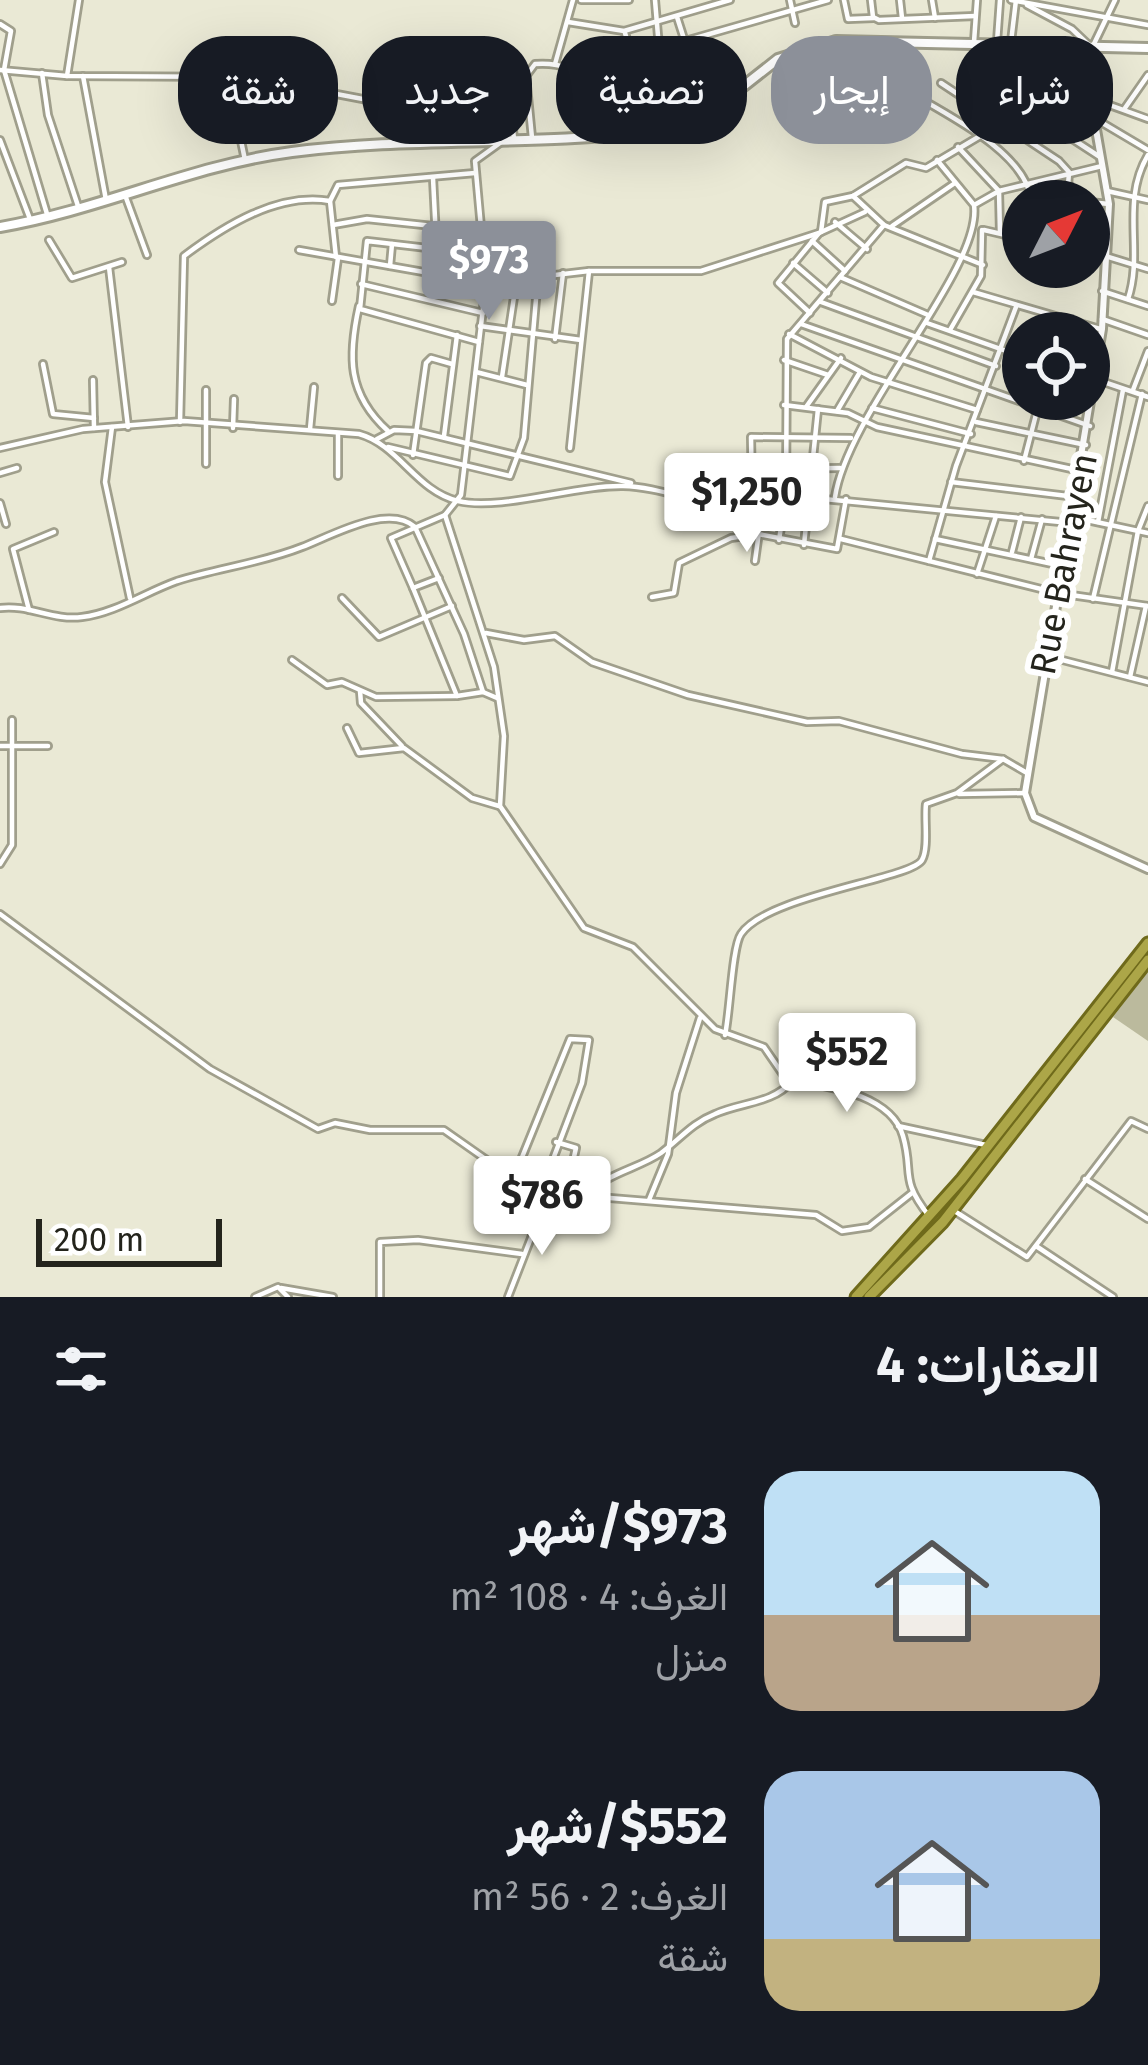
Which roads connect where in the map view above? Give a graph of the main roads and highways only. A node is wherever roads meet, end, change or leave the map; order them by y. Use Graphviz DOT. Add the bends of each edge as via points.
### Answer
graph roads {
  1 [pos="1148,48"];
  2 [pos="0,227"];
  3 [pos="1148,943"];
  4 [pos="1148,960"];
  5 [pos="856,1297"];
  6 [pos="869,1297"];
  1 -- 2 [label="main road" via="820,45 778,59 708,114 655,131 378,144 245,160"];
  3 -- 5 [label="highway" via="989,1146"];
  4 -- 6 [label="highway" via="953,1210"];
}
